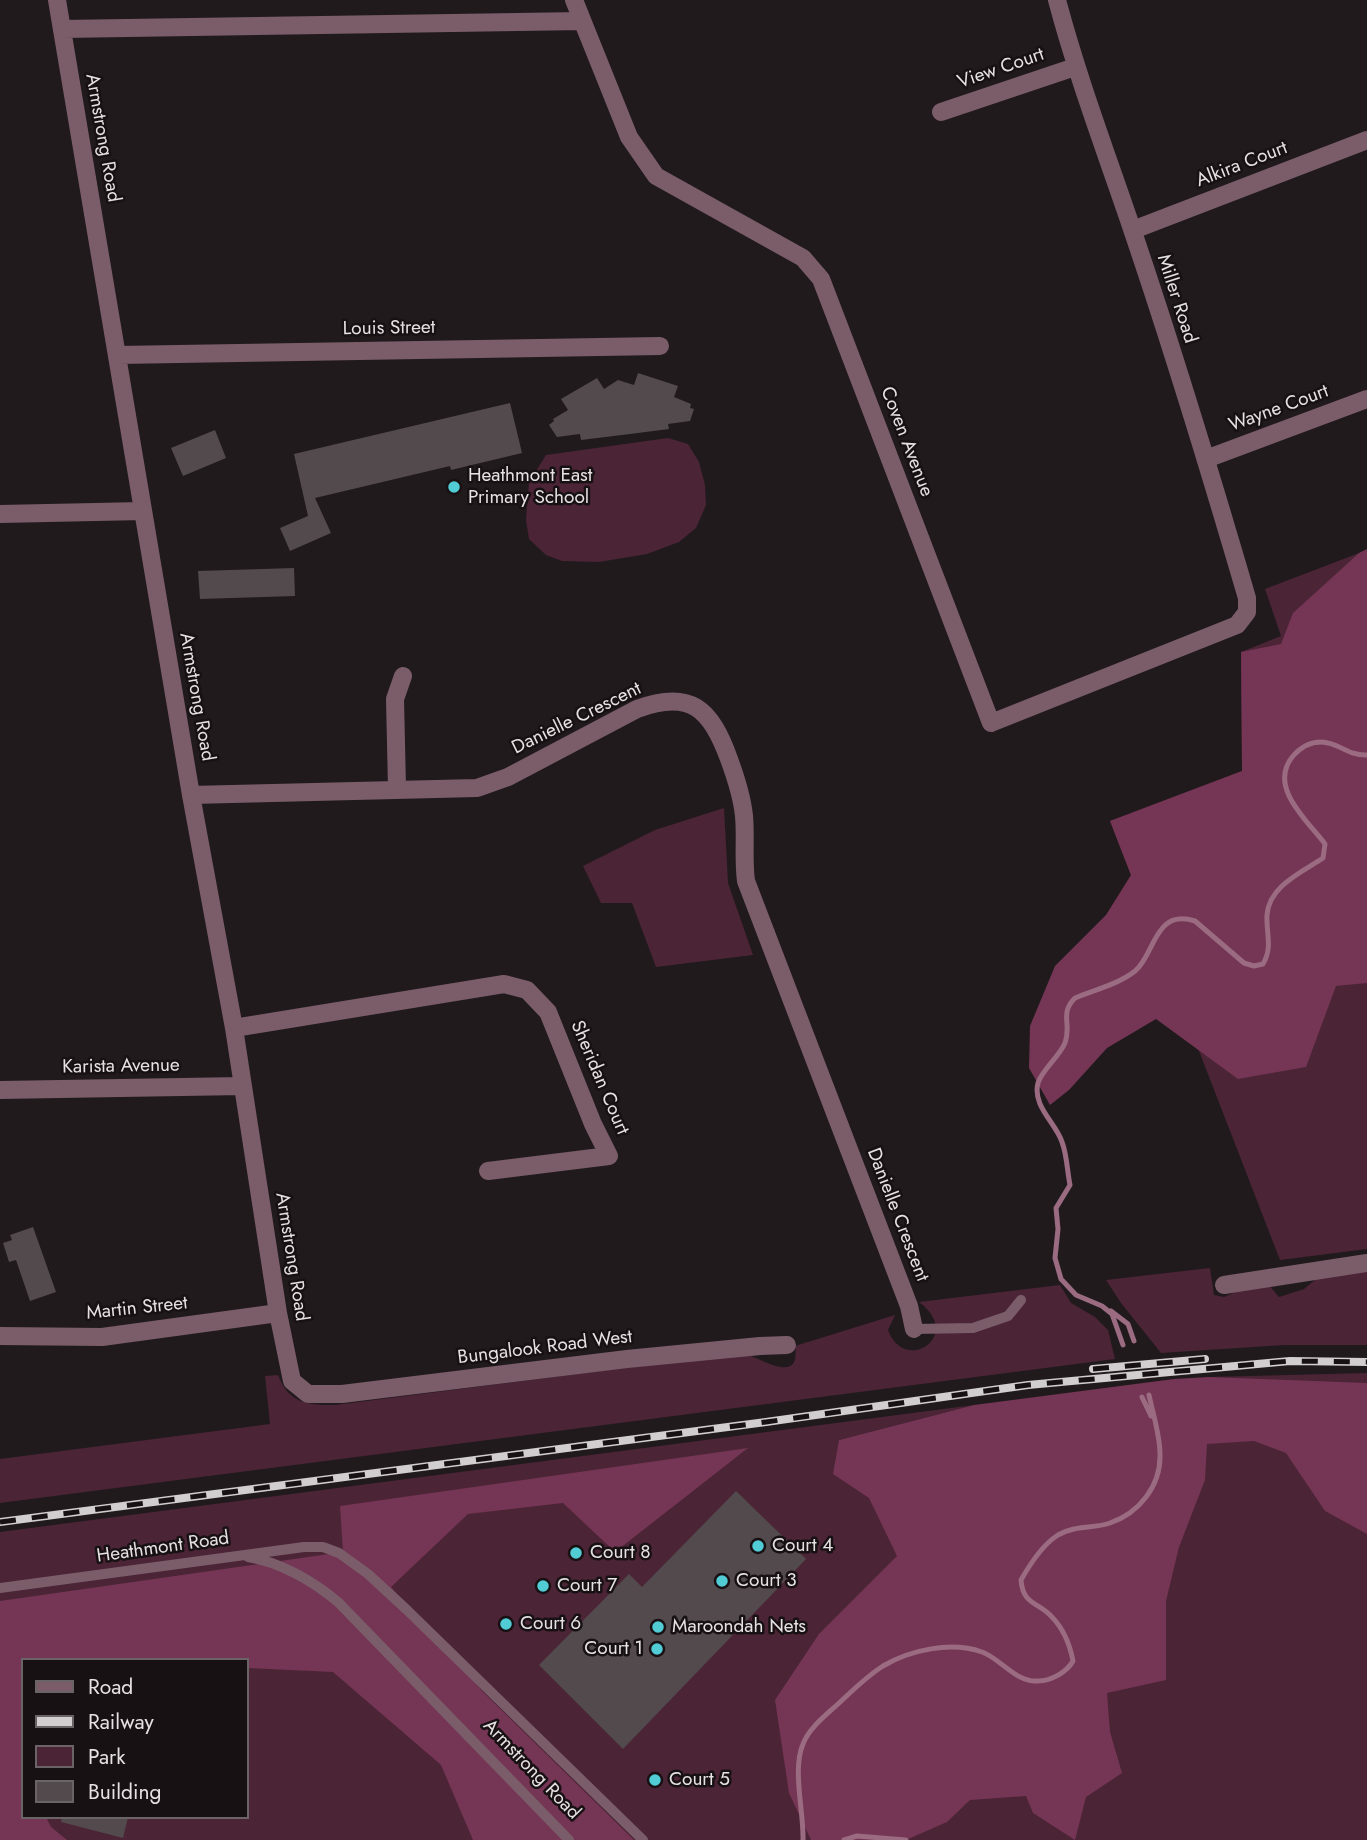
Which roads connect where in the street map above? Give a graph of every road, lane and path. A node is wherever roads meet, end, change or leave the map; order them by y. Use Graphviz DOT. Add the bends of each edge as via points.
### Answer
graph roads {
  1 [pos="57,0"];
  2 [pos="574,0"];
  3 [pos="1057,0"];
  4 [pos="582,21"];
  5 [pos="62,29"];
  6 [pos="1075,66"];
  7 [pos="941,112"];
  8 [pos="1367,139"];
  9 [pos="1133,230"];
  10 [pos="660,346"];
  11 [pos="118,355"];
  12 [pos="1367,400"];
  13 [pos="1206,459"];
  14 [pos="143,511"];
  15 [pos="0,514"];
  16 [pos="1247,612"];
  17 [pos="402,676"];
  18 [pos="397,788"];
  19 [pos="191,795"];
  20 [pos="234,1028"];
  21 [pos="242,1086"];
  22 [pos="0,1090"];
  23 [pos="488,1171"];
  24 [pos="1367,1263"];
  25 [pos="1224,1285"];
  26 [pos="1021,1300"];
  27 [pos="278,1313"];
  28 [pos="914,1329"];
  29 [pos="0,1336"];
  30 [pos="787,1345"];
  31 [pos="308,1394"];
  32 [pos="331,1550"];
  33 [pos="233,1556"];
  34 [pos="0,1588"];
  35 [pos="569,1840"];
  36 [pos="643,1840"];
  1 -- 5 [label="street, Armstrong Road"];
  2 -- 4 [label="street, Coven Avenue"];
  3 -- 6 [label="street, Miller Road"];
  4 -- 5 [label="street"];
  4 -- 16 [label="street, Coven Avenue" via="629,137 656,176 803,258 821,279 991,723 1237,625"];
  5 -- 11 [label="street, Armstrong Road"];
  6 -- 7 [label="street, View Court"];
  6 -- 9 [label="street, Miller Road"];
  8 -- 9 [label="street, Alkira Court"];
  9 -- 13 [label="street, Miller Road"];
  10 -- 11 [label="street, Louis Street"];
  11 -- 14 [label="street, Armstrong Road"];
  12 -- 13 [label="street, Wayne Court"];
  13 -- 16 [label="street, Miller Road" via="1247,598"];
  14 -- 15 [label="street"];
  14 -- 19 [label="street, Armstrong Road"];
  17 -- 18 [label="street" via="395,699"];
  18 -- 19 [label="street, Danielle Crescent"];
  18 -- 28 [label="street, Danielle Crescent" via="477,788 508,777 655,702 676,701 708,716 740,788 746,881"];
  19 -- 20 [label="street, Armstrong Road"];
  20 -- 21 [label="street, Armstrong Road"];
  20 -- 23 [label="street, Sheridan Court" via="504,984 527,990 548,1012 610,1156"];
  21 -- 22 [label="street, Karista Avenue"];
  21 -- 27 [label="street, Armstrong Road"];
  24 -- 25 [label="street"];
  26 -- 28 [label="lane" via="1008,1316 973,1328"];
  27 -- 29 [label="street, Martin Street" via="102,1337"];
  27 -- 31 [label="street, Armstrong Road" via="292,1381"];
  30 -- 31 [label="street, Bungalook Road West"];
  32 -- 33 [label="lane, Heathmont Road" via="314,1546"];
  32 -- 36 [label="lane, Armstrong Road" via="358,1566 407,1609"];
  33 -- 34 [label="lane, Heathmont Road"];
  33 -- 35 [label="lane, Armstrong Road" via="285,1569 338,1602"];
}
